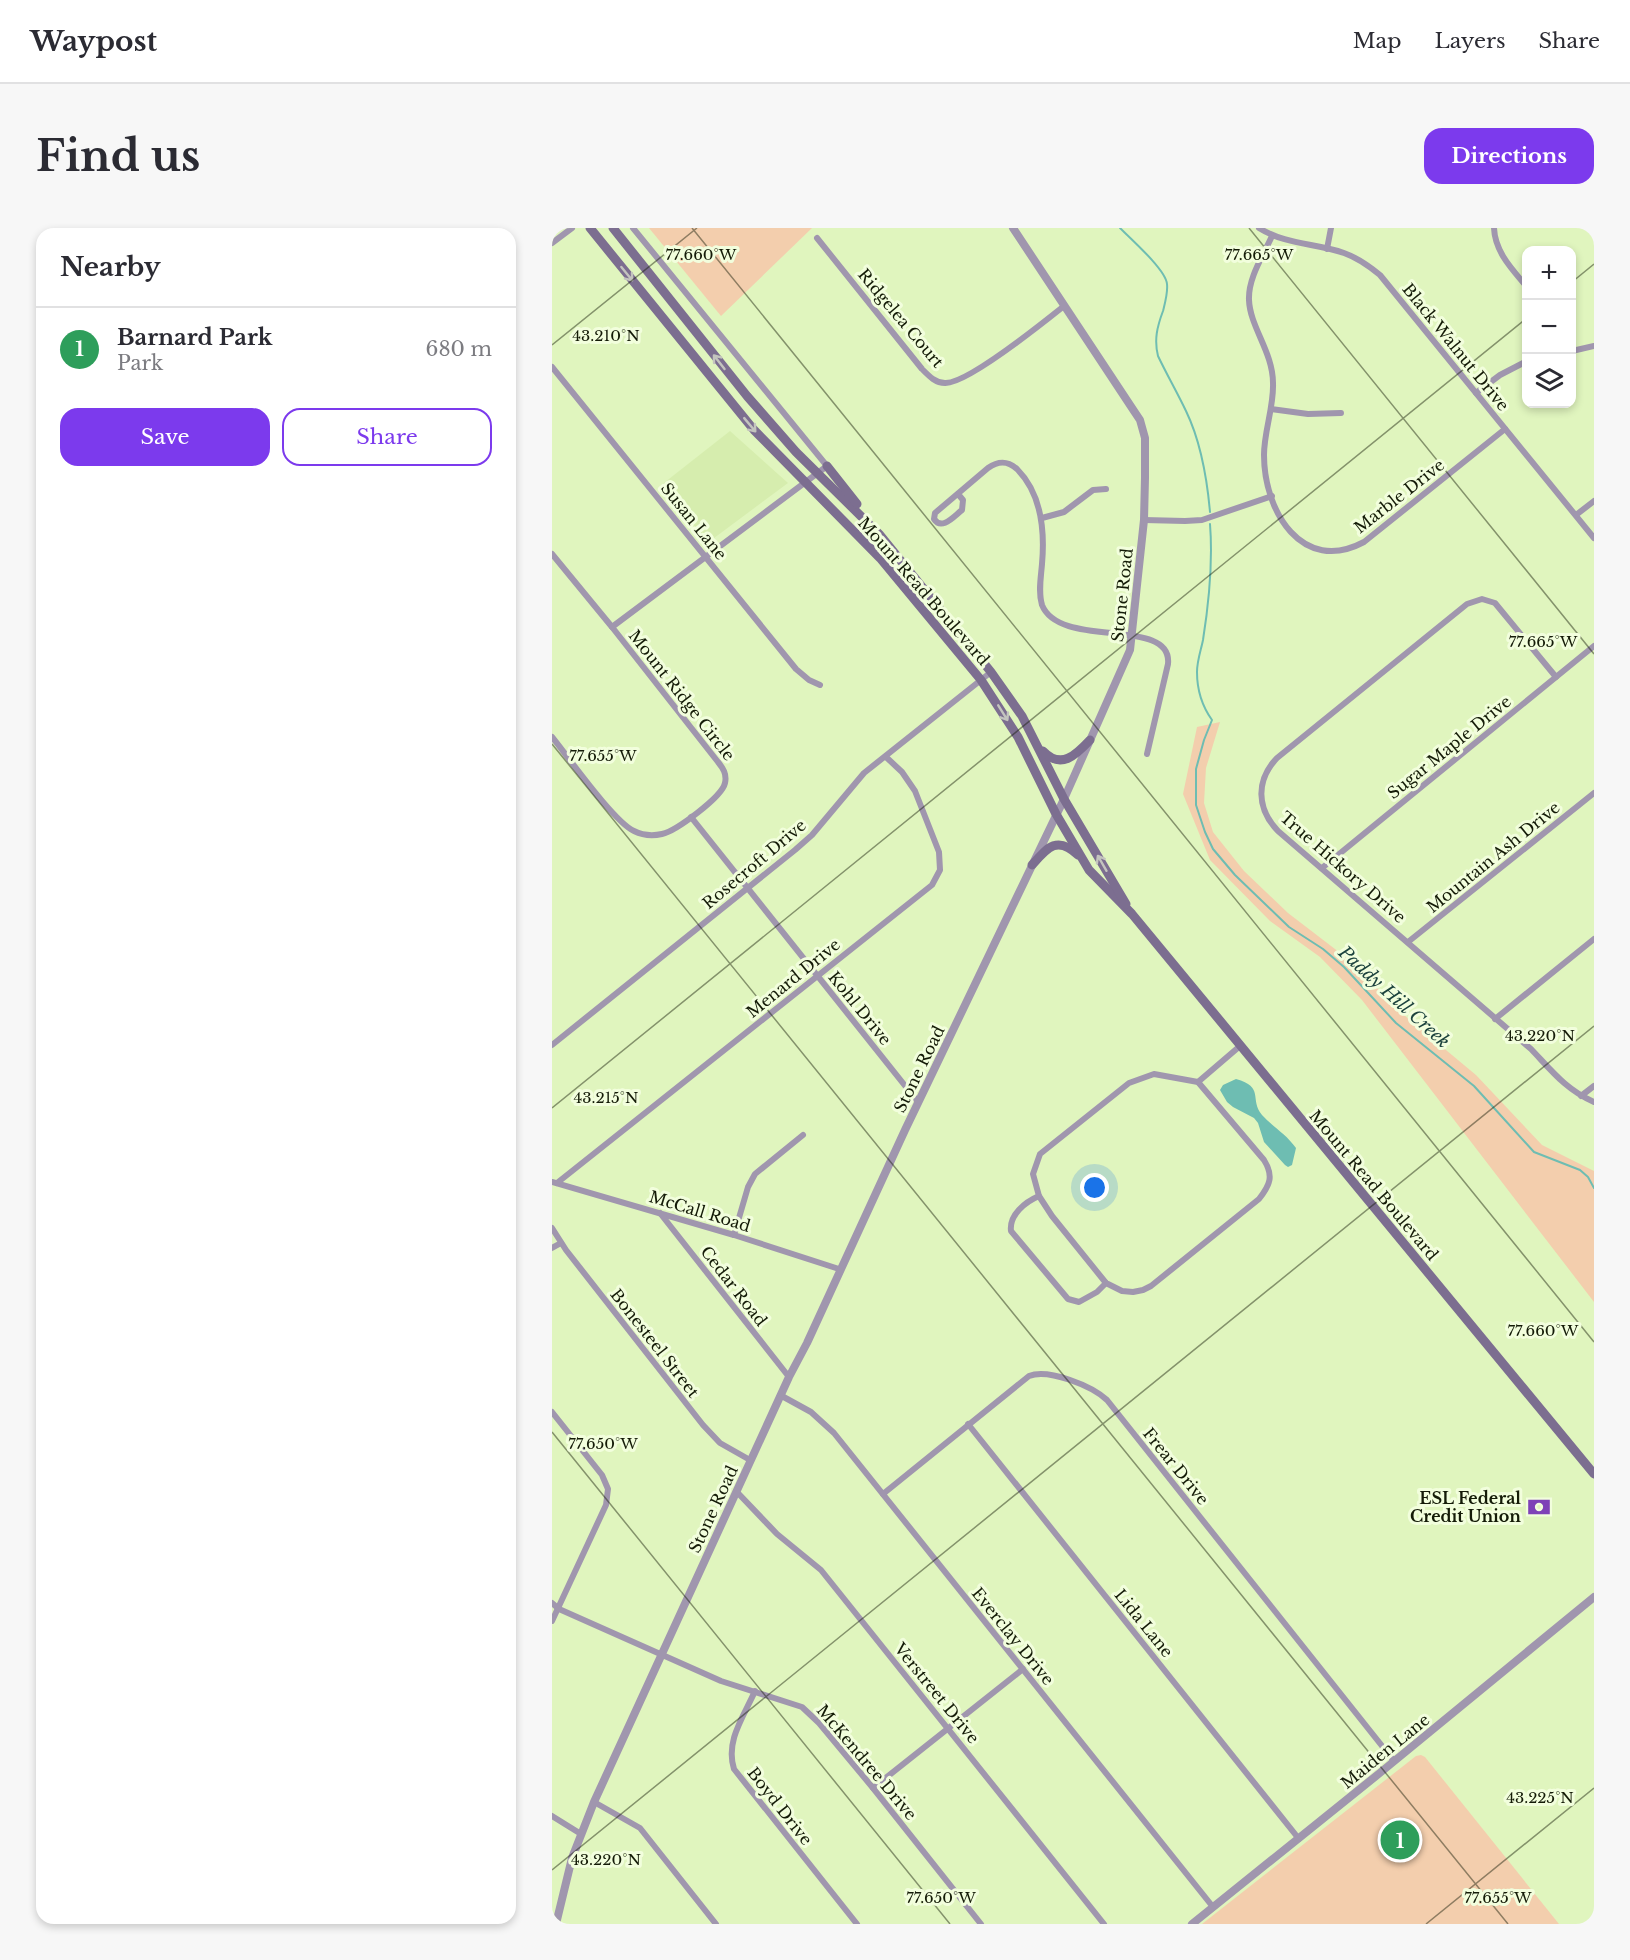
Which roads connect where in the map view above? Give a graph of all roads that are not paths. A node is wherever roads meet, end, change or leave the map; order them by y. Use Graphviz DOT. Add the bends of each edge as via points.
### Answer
graph roads {
  1 [pos="572,228"];
  2 [pos="590,228"];
  3 [pos="614,228"];
  4 [pos="633,228"];
  5 [pos="1013,228"];
  6 [pos="1259,228"];
  7 [pos="1331,228"];
  8 [pos="1494,228"];
  9 [pos="1272,236"];
  10 [pos="817,238"];
  11 [pos="552,243"];
  12 [pos="1328,249"];
  13 [pos="1522,281"];
  14 [pos="1064,306"];
  15 [pos="1594,346"];
  16 [pos="1576,350"];
  17 [pos="1522,364"];
  18 [pos="552,367"];
  19 [pos="1476,393"];
  20 [pos="1271,409"];
  21 [pos="1341,412"];
  22 [pos="1505,429"];
  23 [pos="827,466"];
  24 [pos="818,473"];
  25 [pos="805,482"];
  26 [pos="1106,489"];
  27 [pos="958,494"];
  28 [pos="1272,496"];
  29 [pos="1594,501"];
  30 [pos="1576,515"];
  31 [pos="1042,518"];
  32 [pos="1144,520"];
  33 [pos="880,535"];
  34 [pos="1594,538"];
  35 [pos="552,554"];
  36 [pos="705,556"];
  37 [pos="612,627"];
  38 [pos="1133,636"];
  39 [pos="1594,646"];
  40 [pos="991,672"];
  41 [pos="1556,677"];
  42 [pos="981,680"];
  43 [pos="820,685"];
  44 [pos="552,737"];
  45 [pos="1090,740"];
  46 [pos="1037,745"];
  47 [pos="1147,754"];
  48 [pos="885,756"];
  49 [pos="1594,793"];
  50 [pos="1064,799"];
  51 [pos="1056,814"];
  52 [pos="691,817"];
  53 [pos="1085,862"];
  54 [pos="1032,865"];
  55 [pos="1322,868"];
  56 [pos="747,888"];
  57 [pos="1132,914"];
  58 [pos="1594,939"];
  59 [pos="1408,942"];
  60 [pos="817,976"];
  61 [pos="1495,1019"];
  62 [pos="552,1045"];
  63 [pos="1240,1046"];
  64 [pos="1198,1082"];
  65 [pos="1594,1086"];
  66 [pos="1581,1096"];
  67 [pos="918,1102"];
  68 [pos="1594,1102"];
  69 [pos="803,1135"];
  70 [pos="554,1183"];
  71 [pos="1039,1196"];
  72 [pos="659,1213"];
  73 [pos="552,1228"];
  74 [pos="734,1235"];
  75 [pos="561,1243"];
  76 [pos="552,1248"];
  77 [pos="839,1269"];
  78 [pos="1106,1283"];
  79 [pos="789,1377"];
  80 [pos="780,1395"];
  81 [pos="552,1412"];
  82 [pos="968,1424"];
  83 [pos="750,1460"];
  84 [pos="1594,1474"];
  85 [pos="736,1491"];
  86 [pos="883,1494"];
  87 [pos="1594,1597"];
  88 [pos="552,1603"];
  89 [pos="559,1609"];
  90 [pos="552,1621"];
  91 [pos="661,1654"];
  92 [pos="1023,1669"];
  93 [pos="755,1691"];
  94 [pos="948,1729"];
  95 [pos="1395,1761"];
  96 [pos="873,1788"];
  97 [pos="594,1802"];
  98 [pos="552,1816"];
  99 [pos="581,1834"];
  100 [pos="1299,1839"];
  101 [pos="1213,1907"];
  102 [pos="556,1924"];
  103 [pos="716,1924"];
  104 [pos="857,1924"];
  105 [pos="981,1924"];
  106 [pos="1104,1924"];
  107 [pos="1192,1924"];
  1 -- 11 [label="street"];
  2 -- 25 [label="main road, Mount Read Boulevard, one-way" via="754,430"];
  24 -- 3 [label="main road, Mount Read Boulevard, one-way" via="747,396"];
  4 -- 23 [label="street"];
  5 -- 14 [label="street, Stone Road"];
  6 -- 9 [label="street, Black Walnut Drive"];
  7 -- 12 [label="street"];
  8 -- 13 [label="street" via="1496,245"];
  9 -- 12 [label="street, Black Walnut Drive"];
  9 -- 20 [label="street, Marble Drive" via="1253,276 1249,302 1272,368"];
  10 -- 14 [label="street, Ridgelea Court" via="922,369 939,382 956,380 1015,345"];
  12 -- 19 [label="street, Black Walnut Drive" via="1360,261 1380,275"];
  14 -- 32 [label="street, Stone Road" via="1140,420 1146,447"];
  15 -- 16 [label="street"];
  17 -- 19 [label="street"];
  18 -- 36 [label="street, Susan Lane"];
  19 -- 22 [label="street, Black Walnut Drive"];
  20 -- 21 [label="street" via="1308,414"];
  20 -- 28 [label="street, Marble Drive" via="1264,456"];
  22 -- 28 [label="street, Marble Drive" via="1364,543 1347,550 1323,551 1299,541 1282,522"];
  22 -- 30 [label="street, Black Walnut Drive"];
  23 -- 24 [label="street"];
  23 -- 33 [label="main road"];
  24 -- 25 [label="street"];
  24 -- 33 [label="main road, Mount Read Boulevard"];
  25 -- 36 [label="street"];
  25 -- 42 [label="main road, Mount Read Boulevard" via="880,558"];
  26 -- 31 [label="street" via="1093,490 1064,512"];
  27 -- 27 [label="street" via="935,513 937,523 945,523 962,510 963,500"];
  27 -- 31 [label="street" via="993,464 1005,462 1025,480"];
  28 -- 32 [label="street" via="1202,520"];
  29 -- 30 [label="street"];
  30 -- 34 [label="street, Black Walnut Drive"];
  31 -- 38 [label="street" via="1040,597 1048,614 1072,628"];
  32 -- 38 [label="street, Stone Road"];
  33 -- 40 [label="main road, Mount Read Boulevard"];
  35 -- 37 [label="street, Mount Ridge Circle"];
  36 -- 37 [label="street"];
  36 -- 43 [label="street, Susan Lane" via="796,669"];
  37 -- 52 [label="street, Mount Ridge Circle" via="723,769 726,780 722,791"];
  38 -- 45 [label="street, Stone Road"];
  38 -- 47 [label="street" via="1157,641 1168,654"];
  39 -- 41 [label="street, Sugar Maple Drive"];
  40 -- 42 [label="street, Rosecroft Drive"];
  40 -- 46 [label="main road, Mount Read Boulevard"];
  41 -- 55 [label="street, Sugar Maple Drive"];
  41 -- 55 [label="street, True Hickory Drive" via="1495,603 1476,600 1277,758 1267,771 1260,792 1262,807 1278,831"];
  42 -- 48 [label="street, Rosecroft Drive"];
  42 -- 51 [label="main road, Mount Read Boulevard, one-way" via="1018,737"];
  44 -- 52 [label="street, Mount Ridge Circle" via="614,814 634,831 661,834"];
  45 -- 46 [label="main road" via="1077,754 1061,760 1051,758"];
  45 -- 50 [label="street, Stone Road"];
  46 -- 50 [label="main road, Mount Read Boulevard"];
  48 -- 56 [label="street, Rosecroft Drive" via="855,782 812,835"];
  48 -- 60 [label="street, Menard Drive" via="915,791 939,852 940,870 932,885"];
  49 -- 59 [label="street, Mountain Ash Drive"];
  50 -- 51 [label="street, Stone Road"];
  57 -- 50 [label="main road, Mount Read Boulevard, one-way"];
  51 -- 53 [label="main road, Mount Read Boulevard"];
  51 -- 54 [label="street, Stone Road"];
  52 -- 56 [label="street, Kohl Drive"];
  53 -- 54 [label="main road" via="1069,848 1056,844"];
  53 -- 57 [label="main road, Mount Read Boulevard"];
  54 -- 67 [label="street, Stone Road"];
  55 -- 59 [label="street, True Hickory Drive"];
  56 -- 60 [label="street, Kohl Drive"];
  56 -- 62 [label="street, Rosecroft Drive"];
  57 -- 63 [label="main road, Mount Read Boulevard"];
  58 -- 61 [label="street"];
  59 -- 61 [label="street, True Hickory Drive"];
  60 -- 67 [label="street, Kohl Drive"];
  60 -- 70 [label="street, Menard Drive"];
  61 -- 66 [label="street, True Hickory Drive"];
  63 -- 64 [label="street"];
  63 -- 84 [label="main road, Mount Read Boulevard"];
  64 -- 71 [label="street" via="1154,1074 1129,1083 1040,1154 1033,1174"];
  64 -- 78 [label="street" via="1264,1160 1270,1170 1267,1190 1143,1290 1122,1291"];
  65 -- 66 [label="street"];
  66 -- 68 [label="street, True Hickory Drive"];
  67 -- 77 [label="street, Stone Road"];
  69 -- 74 [label="street" via="756,1174 748,1187"];
  70 -- 72 [label="street, McCall Road"];
  71 -- 78 [label="street"];
  71 -- 78 [label="street" via="1012,1219 1011,1231 1062,1293 1074,1302 1088,1298"];
  72 -- 74 [label="street, McCall Road"];
  72 -- 79 [label="street, Cedar Road"];
  73 -- 75 [label="street, Bonesteel Street"];
  74 -- 77 [label="street, McCall Road"];
  75 -- 76 [label="street"];
  75 -- 83 [label="street, Bonesteel Street" via="707,1430 720,1443"];
  77 -- 79 [label="street, Stone Road"];
  79 -- 80 [label="street, Stone Road"];
  80 -- 83 [label="street, Stone Road"];
  80 -- 86 [label="street, Everclay Drive" via="824,1422"];
  81 -- 89 [label="street" via="598,1469 608,1489 606,1505"];
  82 -- 86 [label="street, Frear Drive"];
  82 -- 95 [label="street, Frear Drive" via="1035,1374 1054,1375 1102,1395"];
  82 -- 100 [label="street, Lida Lane"];
  83 -- 85 [label="street, Stone Road"];
  85 -- 91 [label="street, Stone Road"];
  85 -- 94 [label="street, Verstreet Drive" via="777,1534 821,1570"];
  86 -- 92 [label="street, Everclay Drive"];
  87 -- 95 [label="street, Maiden Lane"];
  88 -- 89 [label="street, McKendree Drive"];
  89 -- 90 [label="street"];
  89 -- 91 [label="street, McKendree Drive"];
  91 -- 93 [label="street, McKendree Drive" via="721,1681"];
  91 -- 97 [label="street, Stone Road"];
  92 -- 94 [label="street"];
  92 -- 101 [label="street, Everclay Drive"];
  93 -- 96 [label="street, McKendree Drive" via="794,1703 810,1713"];
  93 -- 104 [label="street, Boyd Drive" via="733,1739 734,1769"];
  94 -- 96 [label="street"];
  94 -- 106 [label="street, Verstreet Drive"];
  95 -- 100 [label="street, Maiden Lane"];
  96 -- 105 [label="street, McKendree Drive"];
  97 -- 99 [label="street, Stone Road"];
  97 -- 103 [label="street" via="640,1828"];
  98 -- 99 [label="street"];
  99 -- 102 [label="street, Stone Road"];
  100 -- 101 [label="street, Maiden Lane"];
  101 -- 107 [label="street, Maiden Lane"];
}
